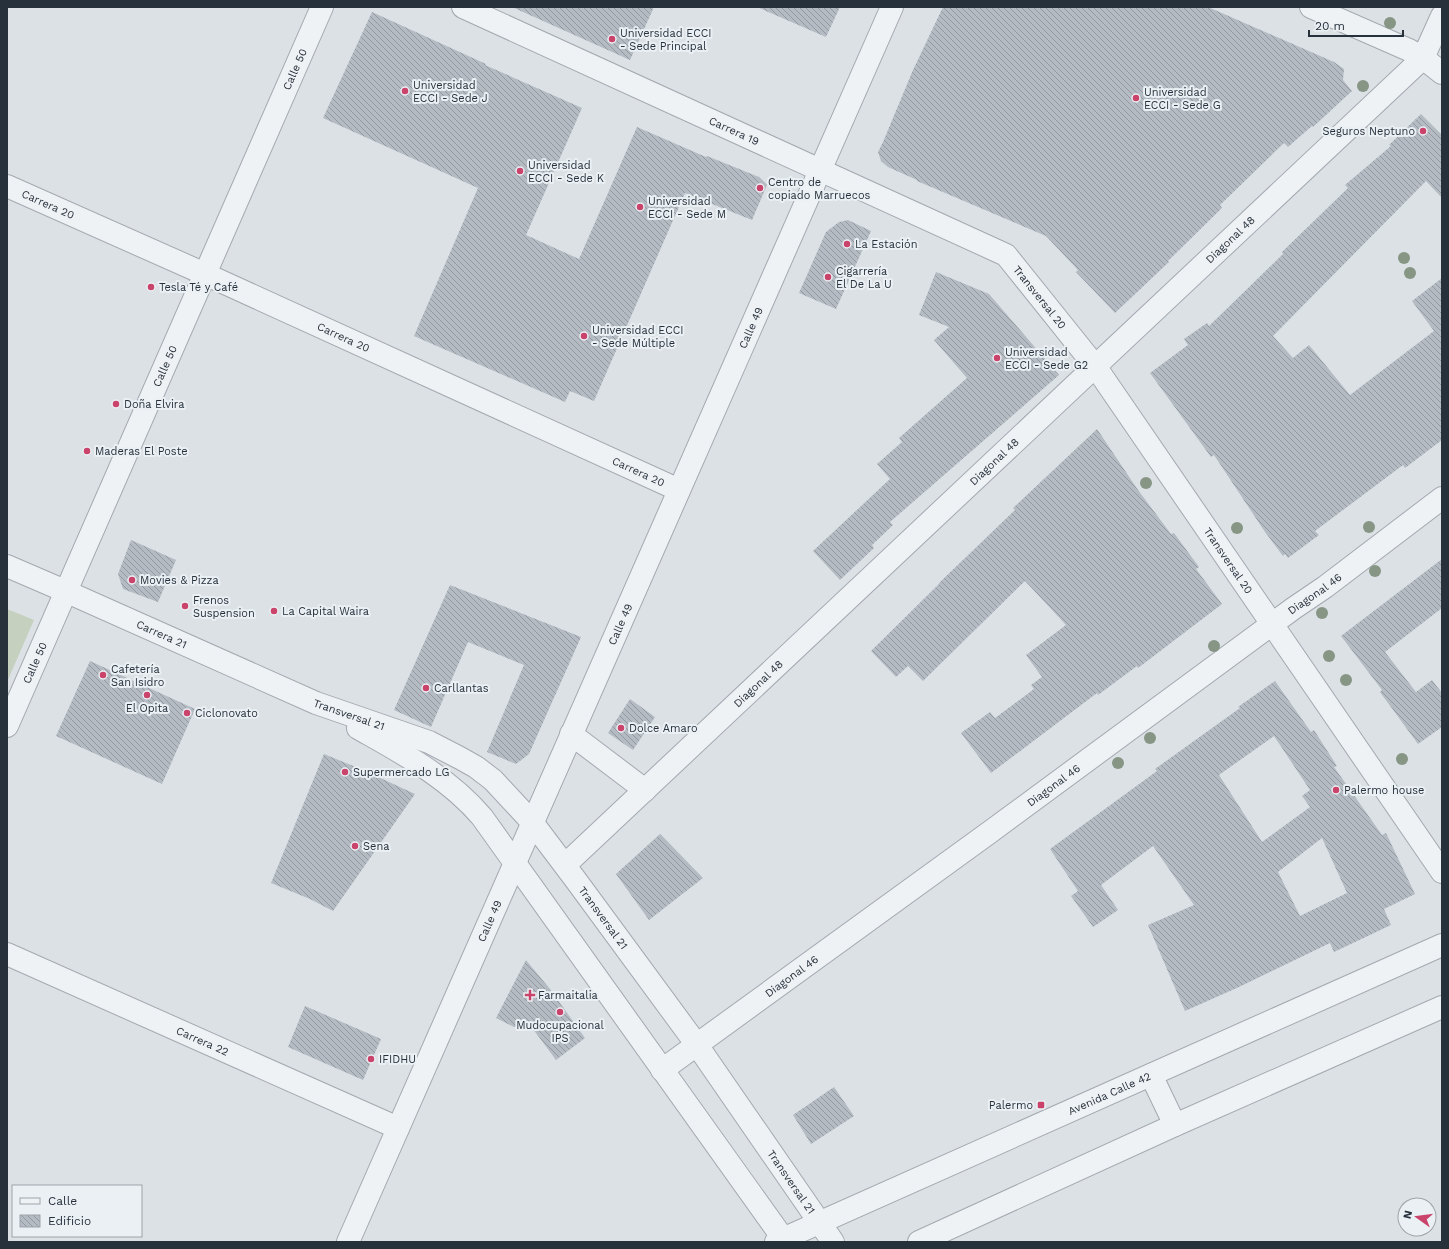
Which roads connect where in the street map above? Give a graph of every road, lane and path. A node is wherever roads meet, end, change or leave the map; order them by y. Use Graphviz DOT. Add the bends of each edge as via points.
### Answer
graph roads {
  1 [pos="322,7"];
  2 [pos="462,7"];
  3 [pos="892,7"];
  4 [pos="1311,7"];
  5 [pos="1442,16"];
  6 [pos="1423,58"];
  7 [pos="1442,73"];
  8 [pos="820,171"];
  9 [pos="7,186"];
  10 [pos="1006,255"];
  11 [pos="205,274"];
  12 [pos="1095,366"];
  13 [pos="678,490"];
  14 [pos="1442,498"];
  15 [pos="7,566"];
  16 [pos="65,591"];
  17 [pos="1273,624"];
  18 [pos="316,703"];
  19 [pos="7,726"];
  20 [pos="571,734"];
  21 [pos="645,790"];
  22 [pos="532,822"];
  23 [pos="515,862"];
  24 [pos="565,865"];
  25 [pos="1442,872"];
  26 [pos="1442,945"];
  27 [pos="7,954"];
  28 [pos="1442,1007"];
  29 [pos="697,1045"];
  30 [pos="662,1070"];
  31 [pos="1151,1075"];
  32 [pos="1175,1125"];
  33 [pos="398,1128"];
  34 [pos="820,1222"];
  35 [pos="783,1241"];
  36 [pos="348,1242"];
  37 [pos="833,1242"];
  38 [pos="919,1242"];
  1 -- 11 [label="street, Calle 50"];
  2 -- 8 [label="street, Carrera 19"];
  3 -- 8 [label="street, Calle 49"];
  4 -- 6 [label="street"];
  5 -- 6 [label="street"];
  6 -- 7 [label="street"];
  6 -- 12 [label="street, Diagonal 48"];
  8 -- 10 [label="street, Carrera 19"];
  8 -- 13 [label="street, Calle 49"];
  9 -- 11 [label="street, Carrera 20"];
  10 -- 12 [label="street, Transversal 20"];
  11 -- 13 [label="street, Carrera 20"];
  11 -- 16 [label="street, Calle 50"];
  12 -- 17 [label="street, Transversal 20"];
  12 -- 21 [label="street, Diagonal 48"];
  13 -- 20 [label="street, Calle 49"];
  14 -- 17 [label="street, Diagonal 46"];
  15 -- 16 [label="street, Carrera 21"];
  16 -- 18 [label="street, Carrera 21"];
  16 -- 19 [label="street, Calle 50"];
  17 -- 25 [label="street, Transversal 20"];
  17 -- 29 [label="street, Diagonal 46"];
  18 -- 22 [label="street, Transversal 21" via="429,742 460,758 493,780"];
  18 -- 23 [label="street, Transversal 21" via="447,783 482,817"];
  20 -- 21 [label="street"];
  20 -- 22 [label="street, Calle 49"];
  21 -- 24 [label="street, Diagonal 48"];
  22 -- 23 [label="street, Calle 49"];
  22 -- 24 [label="street, Transversal 21"];
  23 -- 30 [label="street, Transversal 21"];
  23 -- 33 [label="street, Calle 49"];
  24 -- 29 [label="street, Transversal 21"];
  26 -- 31 [label="street, Avenida Calle 42"];
  27 -- 33 [label="street, Carrera 22"];
  28 -- 32 [label="street"];
  29 -- 30 [label="street, Diagonal 46"];
  29 -- 34 [label="street, Transversal 21"];
  30 -- 35 [label="street, Transversal 21"];
  31 -- 32 [label="street"];
  31 -- 34 [label="street, Avenida Calle 42"];
  32 -- 38 [label="street"];
  33 -- 36 [label="street, Calle 49"];
  34 -- 35 [label="street, Avenida Calle 42"];
  34 -- 37 [label="street, Transversal 21"];
}
